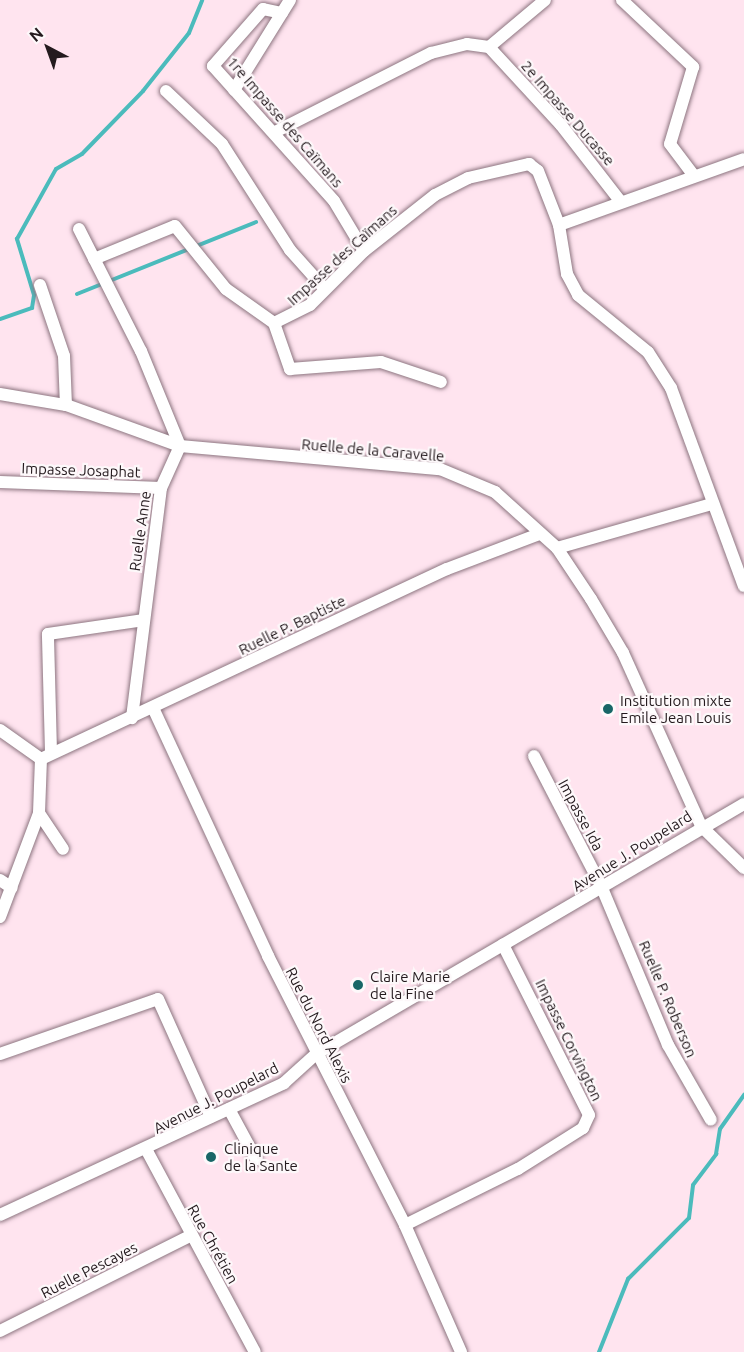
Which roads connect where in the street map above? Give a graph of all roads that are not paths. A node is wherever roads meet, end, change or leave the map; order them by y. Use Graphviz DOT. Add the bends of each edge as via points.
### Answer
graph roads {
  1 [pos="290,0"];
  2 [pos="545,0"];
  3 [pos="621,0"];
  4 [pos="282,13"];
  5 [pos="489,47"];
  6 [pos="234,90"];
  7 [pos="166,91"];
  8 [pos="275,132"];
  9 [pos="744,159"];
  10 [pos="693,175"];
  11 [pos="621,202"];
  12 [pos="559,225"];
  13 [pos="79,230"];
  14 [pos="364,251"];
  15 [pos="94,259"];
  16 [pos="40,285"];
  17 [pos="324,288"];
  18 [pos="274,323"];
  19 [pos="441,382"];
  20 [pos="0,394"];
  21 [pos="66,405"];
  22 [pos="180,446"];
  23 [pos="0,482"];
  24 [pos="160,488"];
  25 [pos="711,504"];
  26 [pos="539,534"];
  27 [pos="557,548"];
  28 [pos="744,586"];
  29 [pos="144,620"];
  30 [pos="154,710"];
  31 [pos="132,718"];
  32 [pos="2,738"];
  33 [pos="51,754"];
  34 [pos="534,756"];
  35 [pos="744,804"];
  36 [pos="39,813"];
  37 [pos="701,826"];
  38 [pos="63,849"];
  39 [pos="744,868"];
  40 [pos="0,880"];
  41 [pos="12,888"];
  42 [pos="602,888"];
  43 [pos="0,917"];
  44 [pos="503,945"];
  45 [pos="0,1054"];
  46 [pos="316,1054"];
  47 [pos="229,1109"];
  48 [pos="211,1117"];
  49 [pos="711,1120"];
  50 [pos="146,1149"];
  51 [pos="256,1159"];
  52 [pos="0,1215"];
  53 [pos="405,1225"];
  54 [pos="190,1236"];
  55 [pos="0,1330"];
  56 [pos="255,1352"];
  57 [pos="461,1352"];
  1 -- 4 [label="street"];
  2 -- 5 [label="street"];
  3 -- 10 [label="street" via="693,67 670,144"];
  4 -- 6 [label="street"];
  4 -- 6 [label="street, 1re Impasse des Caïmans" via="263,9 214,61 214,69"];
  5 -- 8 [label="street" via="467,44 431,53"];
  5 -- 11 [label="street, 2e Impasse Ducasse" via="561,125"];
  6 -- 8 [label="street, 1re Impasse des Caïmans"];
  7 -- 17 [label="street" via="222,144 290,250"];
  8 -- 14 [label="street, 1re Impasse des Caïmans" via="333,201"];
  9 -- 10 [label="street"];
  10 -- 11 [label="street"];
  11 -- 12 [label="street"];
  12 -- 14 [label="street, Impasse des Caïmans" via="538,171 519,164 468,178 435,195"];
  12 -- 25 [label="street, Impasse des Caïmans" via="567,274 578,295 648,352 671,388"];
  13 -- 15 [label="street"];
  14 -- 17 [label="street, Impasse des Caïmans"];
  15 -- 18 [label="street" via="175,226 196,258 239,299"];
  15 -- 22 [label="street"];
  16 -- 21 [label="street" via="64,356"];
  17 -- 18 [label="street, Impasse des Caïmans" via="293,318"];
  18 -- 19 [label="street" via="290,369 381,362"];
  20 -- 21 [label="street, Ruelle de la Caravelle"];
  21 -- 22 [label="street, Ruelle de la Caravelle"];
  22 -- 24 [label="street, Ruelle Anne"];
  22 -- 26 [label="street, Ruelle de la Caravelle" via="440,469 495,492"];
  23 -- 24 [label="street, Impasse Josaphat"];
  24 -- 29 [label="street, Ruelle Anne"];
  25 -- 27 [label="street"];
  25 -- 28 [label="street, Impasse des Caïmans"];
  26 -- 27 [label="street, Ruelle de la Caravelle"];
  26 -- 30 [label="street, Ruelle P. Baptiste" via="384,598"];
  27 -- 37 [label="street, Ruelle de la Caravelle" via="623,653"];
  29 -- 31 [label="street, Ruelle Anne"];
  29 -- 33 [label="street" via="48,634"];
  30 -- 31 [label="street, Ruelle P. Baptiste"];
  30 -- 46 [label="street, Rue du Nord Alexis"];
  31 -- 33 [label="street, Ruelle P. Baptiste"];
  32 -- 33 [label="street"];
  33 -- 36 [label="street"];
  34 -- 42 [label="street, Impasse Ida"];
  35 -- 37 [label="street, Avenue J. Poupelard"];
  36 -- 38 [label="street"];
  36 -- 41 [label="street"];
  37 -- 39 [label="street"];
  37 -- 42 [label="street, Avenue J. Poupelard"];
  40 -- 41 [label="street"];
  41 -- 43 [label="street"];
  42 -- 44 [label="street, Avenue J. Poupelard"];
  42 -- 49 [label="street, Ruelle P. Roberson" via="668,1045"];
  44 -- 46 [label="street, Avenue J. Poupelard"];
  44 -- 53 [label="street, Impasse Corvington" via="590,1115 583,1128 518,1169"];
  45 -- 48 [label="street" via="158,999"];
  46 -- 47 [label="street, Avenue J. Poupelard" via="284,1083"];
  46 -- 53 [label="street, Rue du Nord Alexis"];
  47 -- 48 [label="street, Avenue J. Poupelard"];
  47 -- 51 [label="street"];
  48 -- 50 [label="street, Avenue J. Poupelard"];
  50 -- 52 [label="street, Avenue J. Poupelard"];
  50 -- 54 [label="street, Rue Chrétien"];
  53 -- 57 [label="street, Rue du Nord Alexis"];
  54 -- 55 [label="street, Ruelle Pescayes"];
  54 -- 56 [label="street, Rue Chrétien"];
}
